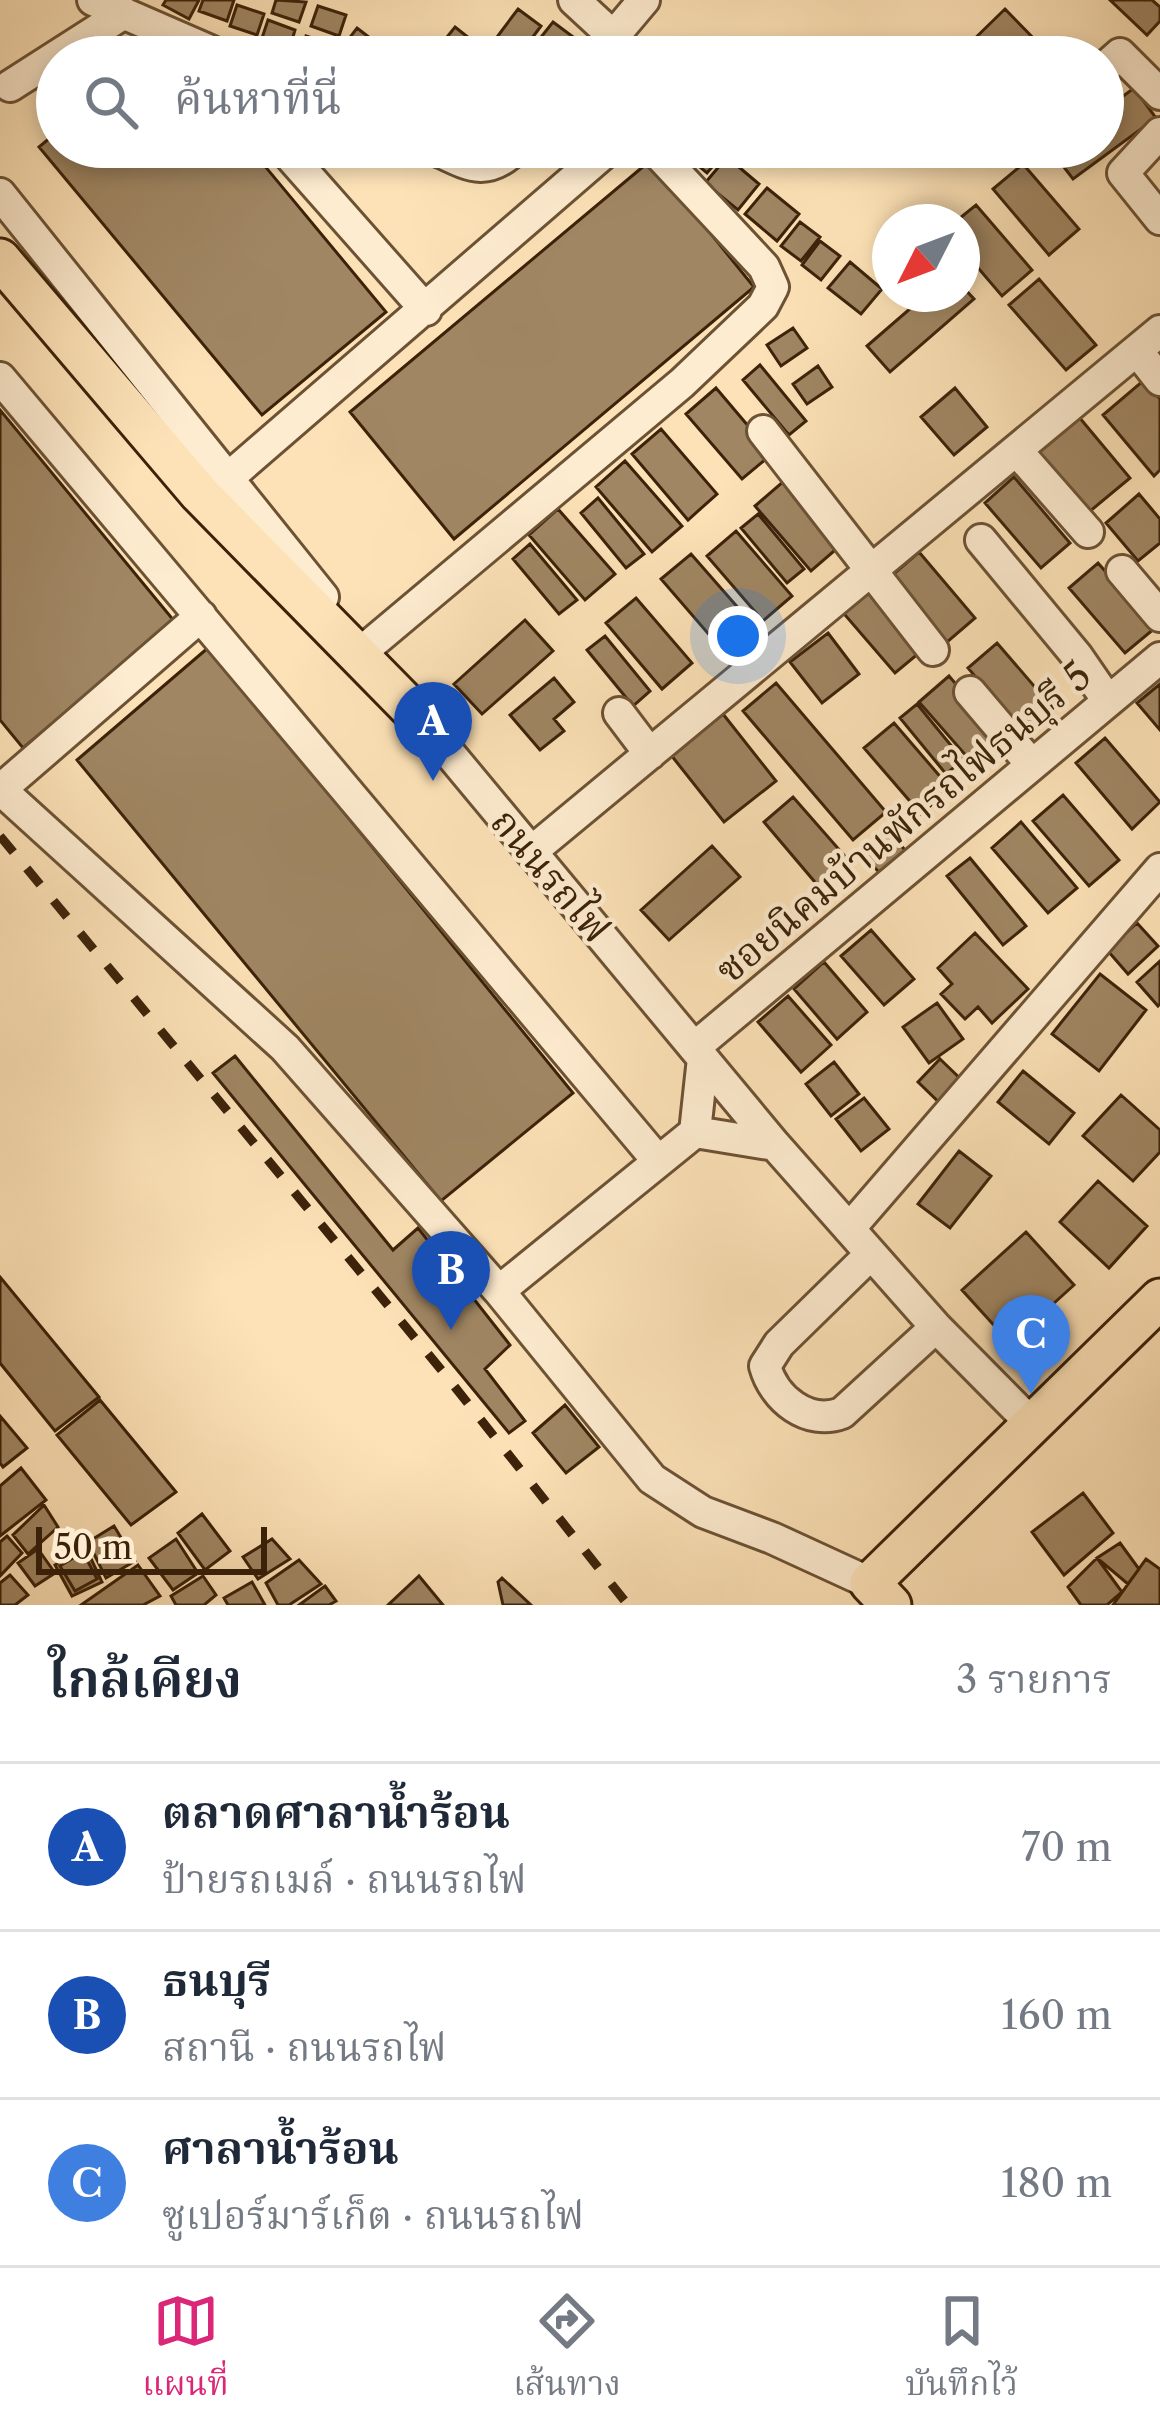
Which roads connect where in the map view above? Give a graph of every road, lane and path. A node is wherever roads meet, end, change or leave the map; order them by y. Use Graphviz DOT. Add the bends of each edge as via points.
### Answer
graph roads {
  1 [pos="94,0"];
  2 [pos="574,0"];
  3 [pos="644,0"];
  4 [pos="124,14"];
  5 [pos="89,36"];
  6 [pos="169,36"];
  7 [pos="598,36"];
  8 [pos="614,36"];
  9 [pos="1124,58"];
  10 [pos="36,70"];
  11 [pos="10,86"];
  12 [pos="1160,94"];
  13 [pos="1160,133"];
  14 [pos="301,168"];
  15 [pos="587,168"];
  16 [pos="671,168"];
  17 [pos="0,194"];
  18 [pos="1160,219"];
  19 [pos="0,260"];
  20 [pos="426,310"];
  21 [pos="1149,341"];
  22 [pos="0,378"];
  23 [pos="1160,380"];
  24 [pos="763,431"];
  25 [pos="1017,451"];
  26 [pos="228,478"];
  27 [pos="1088,532"];
  28 [pos="981,540"];
  29 [pos="1122,571"];
  30 [pos="870,572"];
  31 [pos="200,616"];
  32 [pos="1160,616"];
  33 [pos="364,649"];
  34 [pos="933,650"];
  35 [pos="1160,658"];
  36 [pos="970,692"];
  37 [pos="1108,701"];
  38 [pos="619,712"];
  39 [pos="415,713"];
  40 [pos="650,754"];
  41 [pos="1032,765"];
  42 [pos="0,789"];
  43 [pos="531,852"];
  44 [pos="1160,868"];
  45 [pos="699,1052"];
  46 [pos="694,1132"];
  47 [pos="776,1145"];
  48 [pos="658,1161"];
  49 [pos="849,1229"];
  50 [pos="872,1254"];
  51 [pos="499,1291"];
  52 [pos="1160,1299"];
  53 [pos="936,1327"];
  54 [pos="1160,1335"];
  55 [pos="1041,1433"];
  56 [pos="884,1598"];
  1 -- 4 [label="street"];
  2 -- 7 [label="street"];
  3 -- 8 [label="street"];
  4 -- 5 [label="street"];
  4 -- 6 [label="street"];
  9 -- 12 [label="street"];
  10 -- 11 [label="street"];
  13 -- 18 [label="street" via="1124,176"];
  14 -- 20 [label="street"];
  15 -- 20 [label="street"];
  16 -- 33 [label="street" via="764,267 773,287 764,306"];
  17 -- 26 [label="street, ถนนรถไฟ"];
  19 -- 39 [label="main road" via="200,493"];
  20 -- 26 [label="street"];
  21 -- 23 [label="street"];
  21 -- 25 [label="street"];
  22 -- 31 [label="street"];
  24 -- 30 [label="street"];
  25 -- 27 [label="street"];
  25 -- 30 [label="street"];
  26 -- 33 [label="street, ถนนรถไฟ"];
  28 -- 37 [label="street"];
  29 -- 32 [label="street"];
  30 -- 34 [label="street"];
  30 -- 40 [label="street"];
  31 -- 42 [label="street"];
  31 -- 48 [label="street"];
  33 -- 39 [label="street, ถนนรถไฟ"];
  35 -- 37 [label="street, ซอยนิคมบ้านพักรถไฟธนบุรี 5"];
  36 -- 41 [label="street"];
  37 -- 41 [label="street, ซอยนิคมบ้านพักรถไฟธนบุรี 5"];
  38 -- 40 [label="street"];
  39 -- 43 [label="street, ถนนรถไฟ"];
  40 -- 43 [label="street"];
  41 -- 45 [label="street, ซอยนิคมบ้านพักรถไฟธนบุรี 5"];
  42 -- 51 [label="street" via="285,1048"];
  43 -- 45 [label="street, ถนนรถไฟ"];
  44 -- 49 [label="street"];
  45 -- 46 [label="street"];
  45 -- 47 [label="street, ถนนรถไฟ"];
  46 -- 47 [label="street"];
  46 -- 48 [label="street"];
  47 -- 49 [label="street, ถนนรถไฟ"];
  48 -- 51 [label="street"];
  49 -- 50 [label="street, ถนนรถไฟ"];
  50 -- 53 [label="street, ถนนรถไฟ"];
  50 -- 53 [label="street" via="779,1344 765,1366 770,1385 808,1417 842,1414"];
  51 -- 56 [label="street" via="652,1479 703,1512 772,1538"];
  52 -- 55 [label="main road"];
  53 -- 55 [label="street, ถนนรถไฟ"];
  54 -- 55 [label="main road"];
  55 -- 56 [label="main road" via="939,1549"];
}
